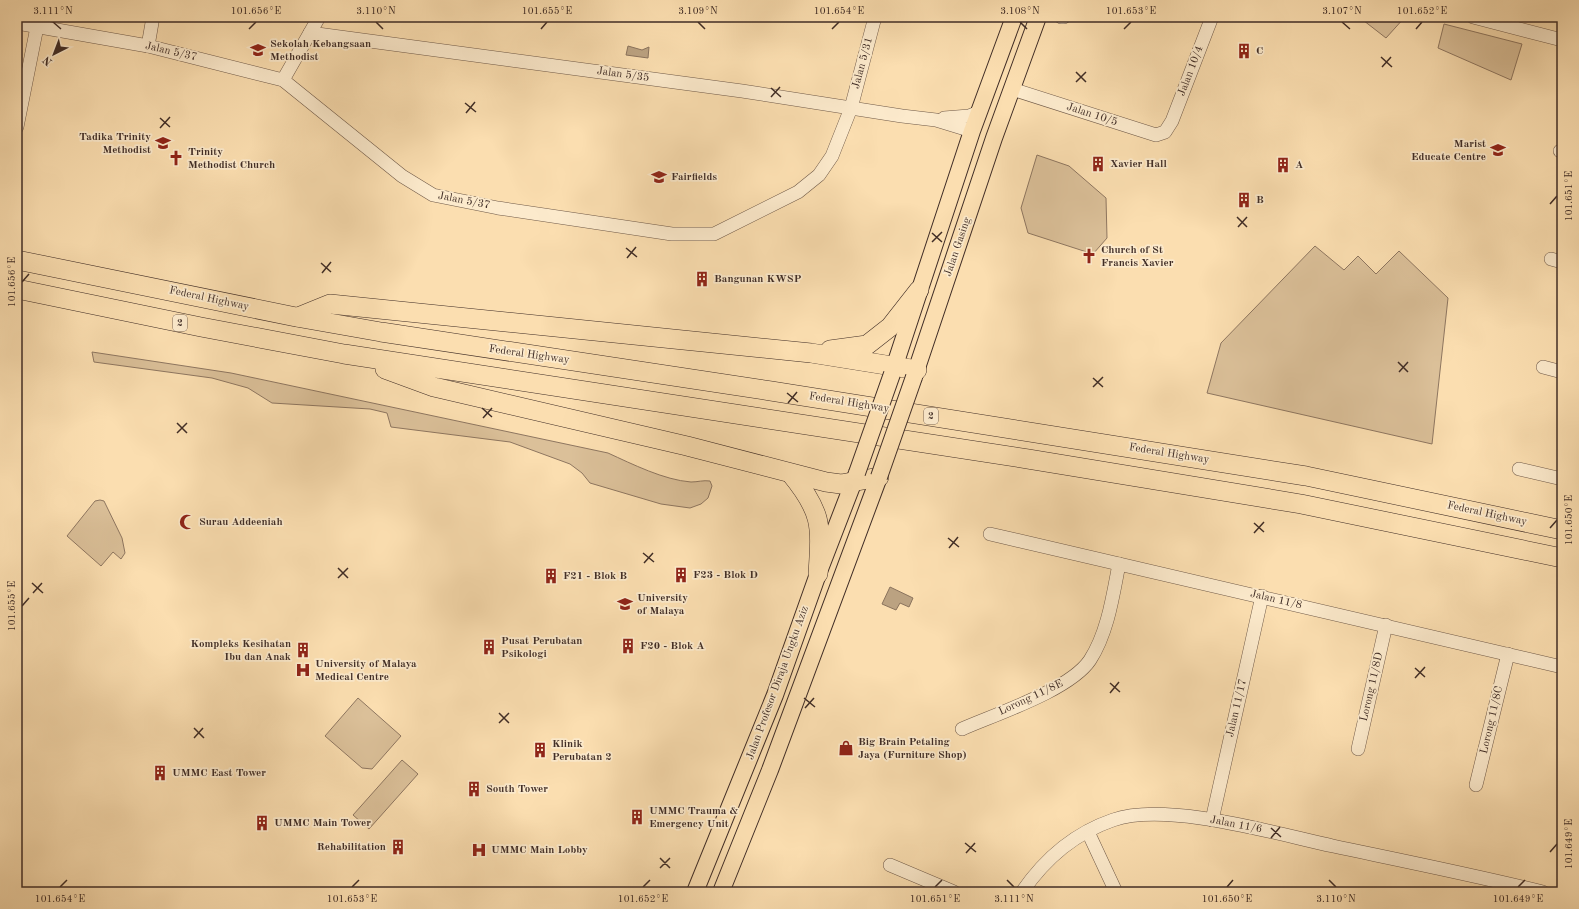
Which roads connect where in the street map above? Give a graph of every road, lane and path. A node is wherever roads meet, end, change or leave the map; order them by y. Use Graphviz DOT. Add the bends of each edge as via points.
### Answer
graph roads {
  1 [pos="153,17"];
  2 [pos="319,17"];
  3 [pos="875,17"];
  4 [pos="1014,17"];
  5 [pos="1038,17"];
  6 [pos="1212,17"];
  7 [pos="1473,17"];
  8 [pos="38,22"];
  9 [pos="17,23"];
  10 [pos="310,33"];
  11 [pos="1562,40"];
  12 [pos="148,46"];
  13 [pos="283,80"];
  14 [pos="1012,89"];
  15 [pos="851,108"];
  16 [pos="979,112"];
  17 [pos="936,120"];
  18 [pos="1170,126"];
  19 [pos="17,127"];
  20 [pos="972,131"];
  21 [pos="994,138"];
  22 [pos="17,260"];
  23 [pos="17,289"];
  24 [pos="919,290"];
  25 [pos="296,317"];
  26 [pos="811,352"];
  27 [pos="344,354"];
  28 [pos="1543,368"];
  29 [pos="893,370"];
  30 [pos="1562,372"];
  31 [pos="916,374"];
  32 [pos="1519,469"];
  33 [pos="791,474"];
  34 [pos="880,477"];
  35 [pos="856,478"];
  36 [pos="1562,479"];
  37 [pos="1562,530"];
  38 [pos="990,534"];
  39 [pos="1562,558"];
  40 [pos="1119,564"];
  41 [pos="818,574"];
  42 [pos="1262,596"];
  43 [pos="1386,625"];
  44 [pos="1508,654"];
  45 [pos="1562,667"];
  46 [pos="962,729"];
  47 [pos="1358,750"];
  48 [pos="1476,785"];
  49 [pos="1212,820"];
  50 [pos="1088,832"];
  51 [pos="890,865"];
  52 [pos="1496,886"];
  53 [pos="695,892"];
  54 [pos="721,892"];
  55 [pos="954,892"];
  56 [pos="1022,892"];
  57 [pos="1116,892"];
  58 [pos="1543,892"];
  1 -- 12 [label="street"];
  2 -- 10 [label="street"];
  3 -- 15 [label="street, Jalan 5/31"];
  4 -- 16 [label="main road, Jalan Gasing"];
  5 -- 14 [label="main road, Jalan Gasing"];
  6 -- 18 [label="street, Jalan 10/4"];
  7 -- 11 [label="street"];
  8 -- 9 [label="street, Jalan 5/37"];
  8 -- 12 [label="street, Jalan 5/37"];
  8 -- 19 [label="street"];
  10 -- 13 [label="street"];
  10 -- 15 [label="street, Jalan 5/35"];
  12 -- 13 [label="street, Jalan 5/37"];
  13 -- 15 [label="street, Jalan 5/37" via="402,176 433,195 498,208 672,234 714,234 798,192 819,175 832,156"];
  14 -- 18 [label="street, Jalan 10/5" via="1156,135"];
  14 -- 21 [label="main road, Jalan Gasing"];
  15 -- 17 [label="street, Jalan 5/35"];
  16 -- 17 [label="street, Jalan 5/35" via="969,116"];
  16 -- 20 [label="main road, Jalan Gasing"];
  17 -- 20 [label="street, Jalan 5/35"];
  20 -- 21 [label="main road"];
  20 -- 24 [label="main road, Jalan Gasing"];
  21 -- 31 [label="main road, Jalan Gasing"];
  22 -- 25 [label="highway, Federal Highway / 2"];
  23 -- 27 [label="highway, 2"];
  24 -- 26 [label="highway" via="890,327 867,344"];
  24 -- 29 [label="main road, Jalan Gasing"];
  25 -- 26 [label="highway" via="330,304"];
  25 -- 37 [label="highway, Federal Highway / 2" via="1306,476"];
  26 -- 29 [label="highway"];
  27 -- 33 [label="highway" via="434,387 687,446"];
  27 -- 39 [label="highway, 2" via="1301,504"];
  28 -- 30 [label="street"];
  29 -- 31 [label="highway"];
  29 -- 35 [label="main road, Jalan Gasing, bridge"];
  31 -- 34 [label="main road, Jalan Gasing, bridge"];
  32 -- 36 [label="street"];
  33 -- 35 [label="highway" via="841,484"];
  33 -- 41 [label="highway" via="807,494 816,512 820,532"];
  34 -- 35 [label="highway"];
  34 -- 54 [label="main road, Jalan Profesor Diraja Ungku Aziz" via="770,770"];
  35 -- 41 [label="main road, Jalan Profesor Diraja Ungku Aziz"];
  38 -- 40 [label="street, Jalan 11/8"];
  40 -- 42 [label="street, Jalan 11/8"];
  40 -- 46 [label="street, Lorong 11/8E" via="1111,602 1090,660 1072,678 1052,690"];
  41 -- 53 [label="main road, Jalan Profesor Diraja Ungku Aziz" via="775,695"];
  42 -- 43 [label="street, Jalan 11/8"];
  42 -- 49 [label="street, Jalan 11/17"];
  43 -- 44 [label="street, Jalan 11/8"];
  43 -- 47 [label="street, Lorong 11/8D"];
  44 -- 45 [label="street, Jalan 11/8"];
  44 -- 48 [label="street, Lorong 11/8C"];
  49 -- 50 [label="street, Jalan 11/6" via="1147,814 1113,820"];
  49 -- 52 [label="street, Jalan 11/6"];
  50 -- 56 [label="street, Jalan 11/6" via="1063,848 1036,872"];
  50 -- 57 [label="street"];
  51 -- 55 [label="street"];
  52 -- 58 [label="street, Jalan 11/6"];
}
